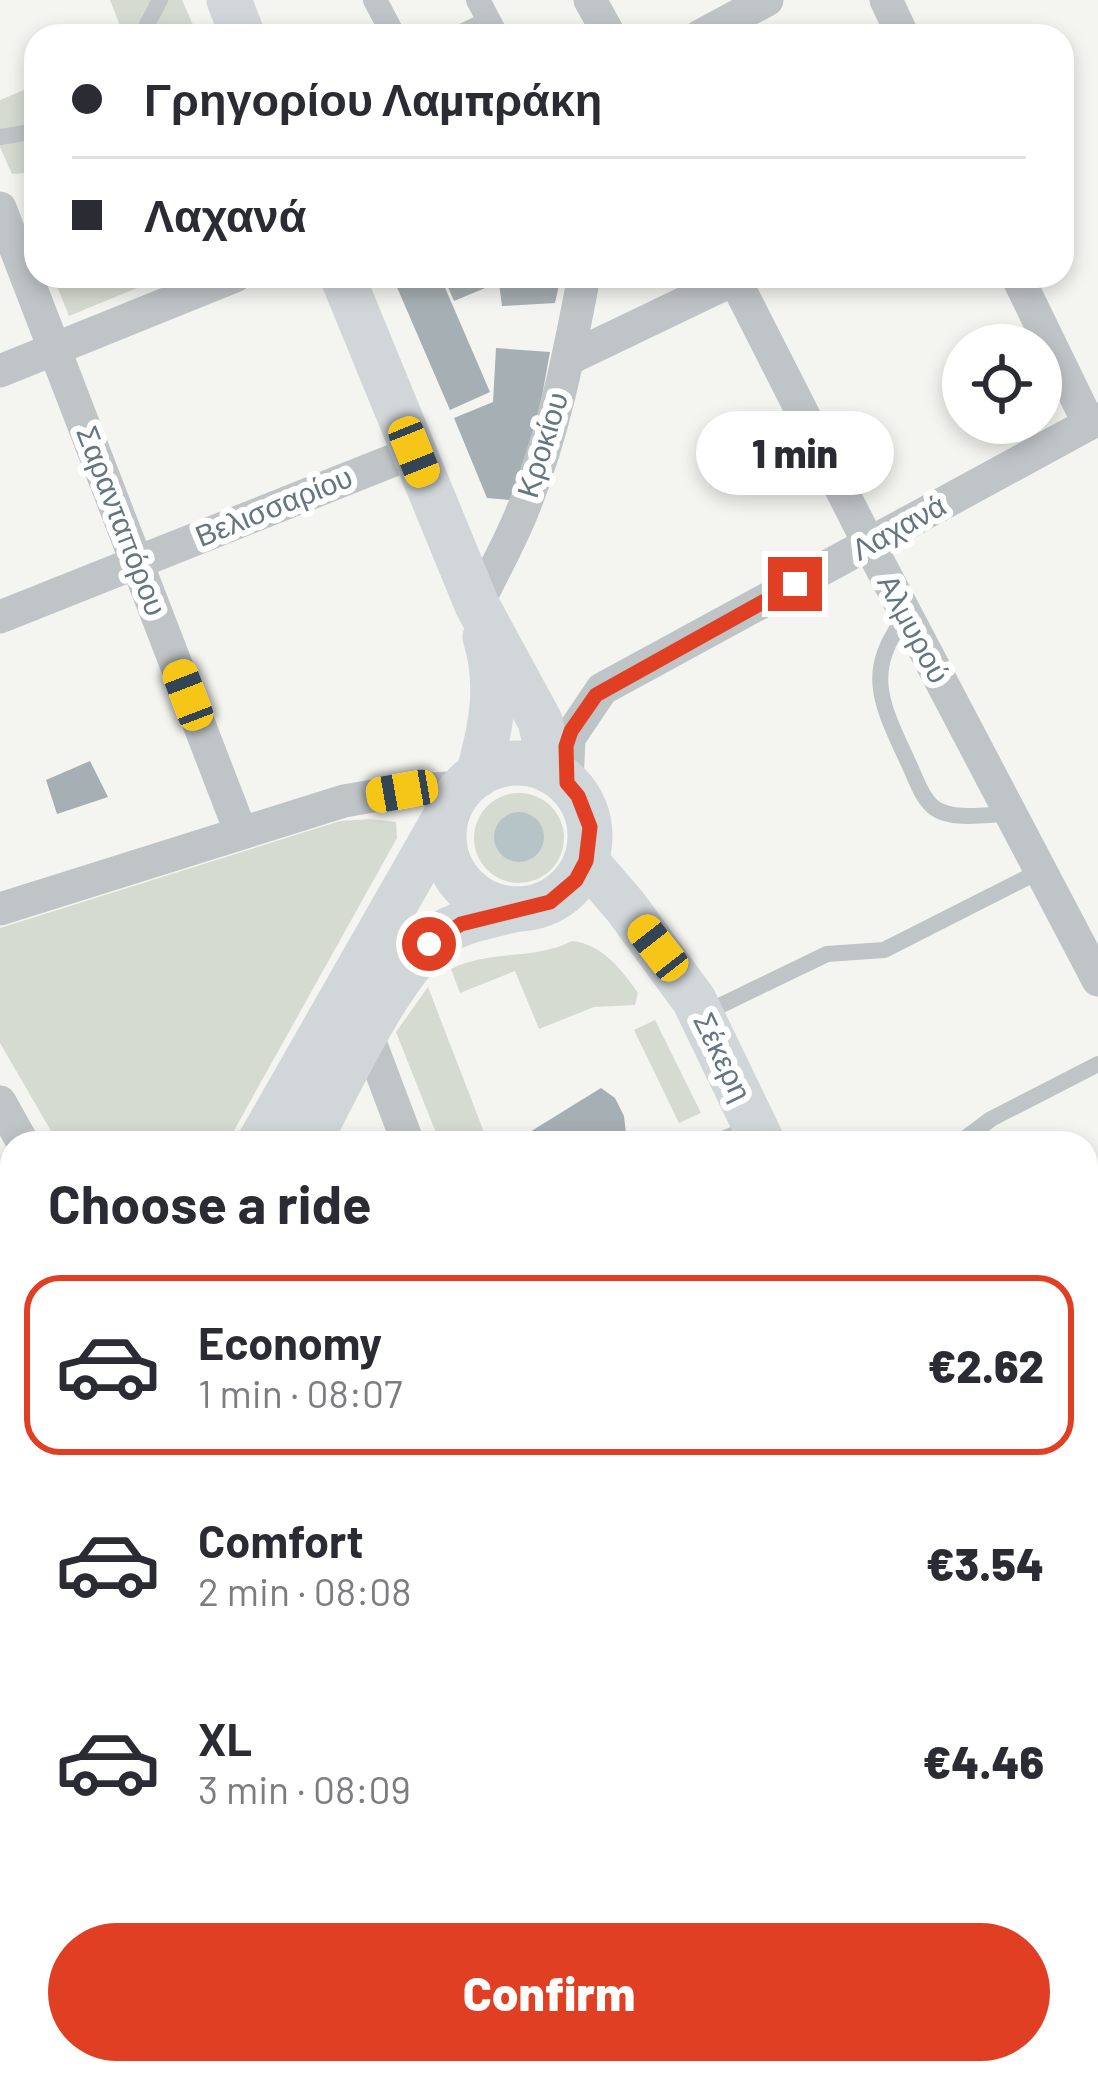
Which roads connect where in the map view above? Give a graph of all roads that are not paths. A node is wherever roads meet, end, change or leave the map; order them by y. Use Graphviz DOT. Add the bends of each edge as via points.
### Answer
graph roads {
  1 [pos="767,0"];
  2 [pos="722,24"];
  3 [pos="0,208"];
  4 [pos="24,270"];
  5 [pos="31,288"];
  6 [pos="205,288"];
  7 [pos="347,288"];
  8 [pos="582,288"];
  9 [pos="713,288"];
  10 [pos="741,288"];
  11 [pos="1023,288"];
  12 [pos="55,349"];
  13 [pos="568,359"];
  14 [pos="0,370"];
  15 [pos="1093,422"];
  16 [pos="414,452"];
  17 [pos="868,544"];
  18 [pos="137,562"];
  19 [pos="476,605"];
  20 [pos="906,616"];
  21 [pos="0,617"];
  22 [pos="560,778"];
  23 [pos="463,791"];
  24 [pos="1010,814"];
  25 [pos="242,833"];
  26 [pos="586,861"];
  27 [pos="1040,871"];
  28 [pos="0,909"];
  29 [pos="518,909"];
  30 [pos="1098,980"];
  31 [pos="701,1015"];
  32 [pos="367,1034"];
  33 [pos="1098,1064"];
  34 [pos="0,1102"];
  35 [pos="16,1131"];
  36 [pos="266,1131"];
  37 [pos="314,1131"];
  38 [pos="403,1131"];
  39 [pos="758,1131"];
  40 [pos="975,1131"];
  1 -- 2 [label="street"];
  3 -- 4 [label="street, Σαρανταπόρου"];
  5 -- 12 [label="street, Σαρανταπόρου"];
  6 -- 12 [label="street"];
  7 -- 16 [label="main road"];
  8 -- 13 [label="street, Κροκίου"];
  9 -- 13 [label="street"];
  10 -- 17 [label="street, Αλμυρού"];
  11 -- 15 [label="street"];
  12 -- 14 [label="street"];
  12 -- 18 [label="street, Σαρανταπόρου"];
  13 -- 19 [label="street, Κροκίου" via="521,514"];
  15 -- 17 [label="street, Λαχανά"];
  16 -- 18 [label="street, Βελισσαρίου"];
  16 -- 19 [label="main road"];
  17 -- 20 [label="street, Αλμυρού"];
  17 -- 22 [label="street, Λαχανά" via="602,689 568,738"];
  18 -- 21 [label="street, Βελισσαρίου"];
  18 -- 25 [label="street, Σαρανταπόρου"];
  19 -- 22 [label="main road" via="530,700"];
  19 -- 23 [label="main road" via="494,688"];
  20 -- 24 [label="street, Αλμυρού"];
  20 -- 24 [label="lane" via="882,654 878,680 921,790 937,809 955,814"];
  22 -- 23 [label="main road" via="510,764"];
  22 -- 26 [label="main road" via="590,827"];
  23 -- 25 [label="street" via="344,801"];
  23 -- 29 [label="main road" via="446,847 458,879 489,904"];
  23 -- 36 [label="main road"];
  24 -- 27 [label="street, Αλμυρού"];
  25 -- 28 [label="street"];
  26 -- 29 [label="main road" via="560,896"];
  26 -- 31 [label="main road, Σέκερη"];
  27 -- 30 [label="street, Αλμυρού"];
  27 -- 31 [label="lane" via="884,950 835,952"];
  29 -- 32 [label="main road" via="440,935"];
  31 -- 39 [label="main road, Σέκερη"];
  32 -- 37 [label="main road"];
  32 -- 38 [label="street"];
  33 -- 40 [label="lane"];
  34 -- 35 [label="street"];
}
